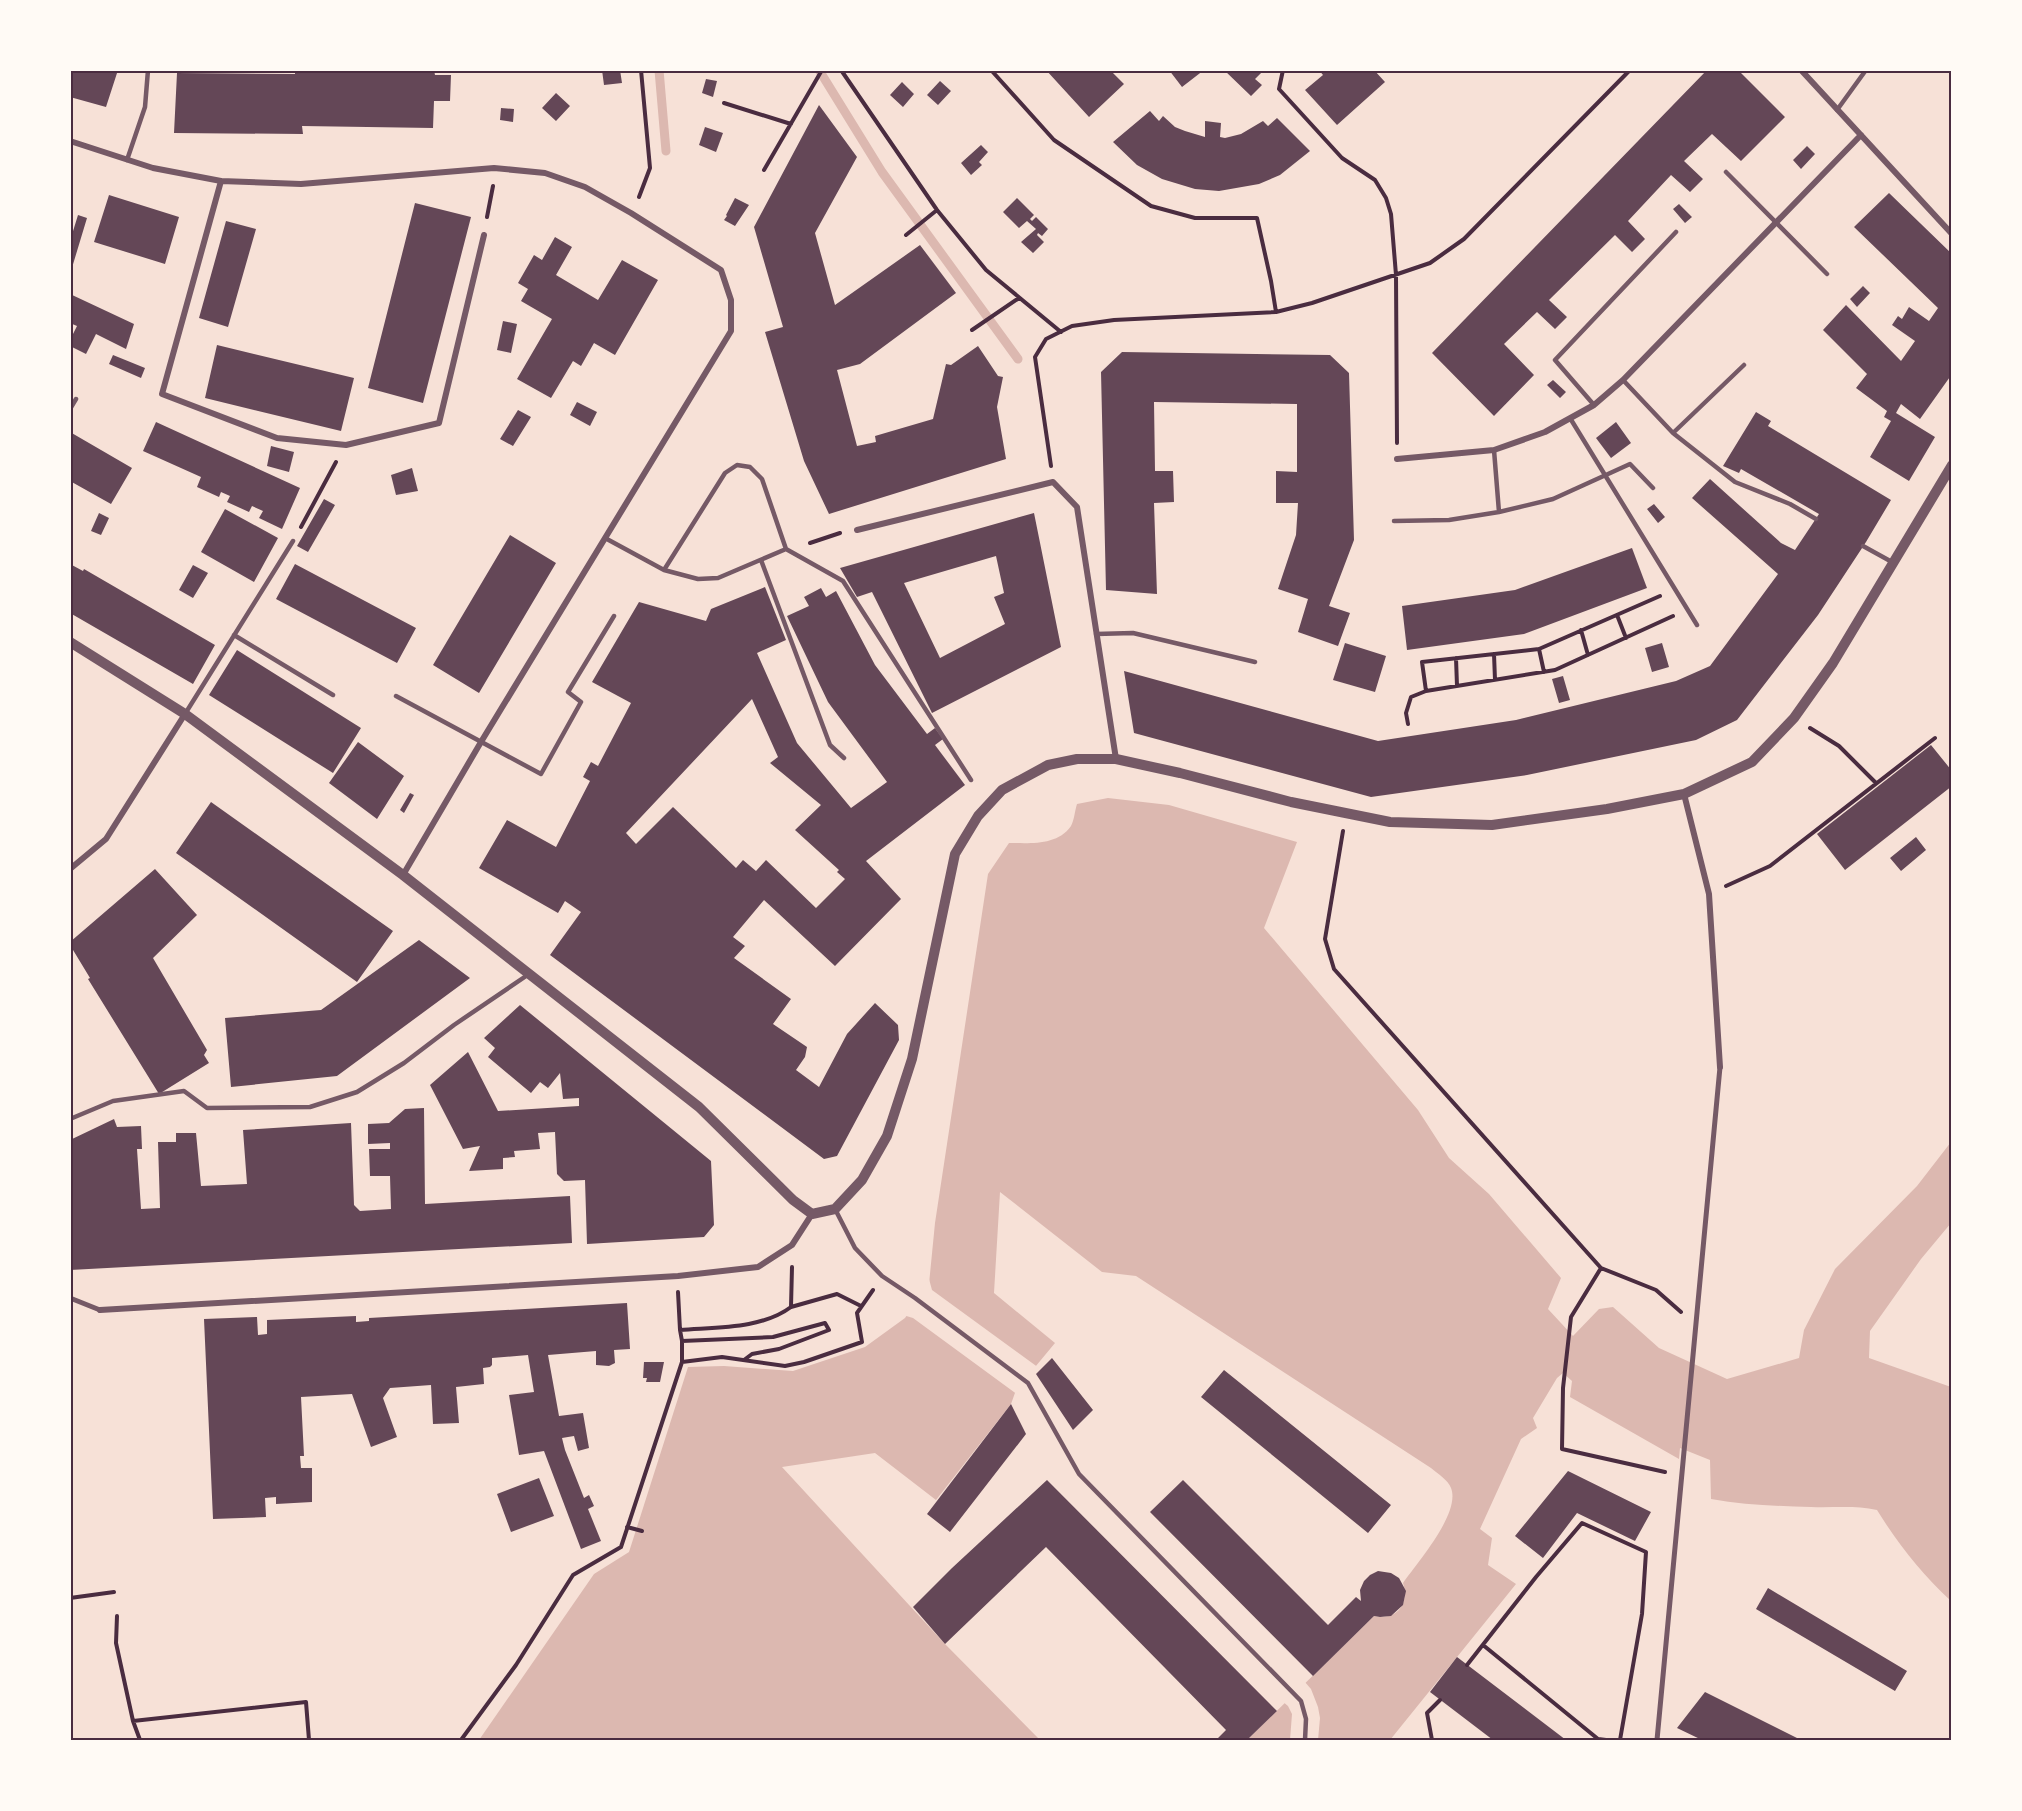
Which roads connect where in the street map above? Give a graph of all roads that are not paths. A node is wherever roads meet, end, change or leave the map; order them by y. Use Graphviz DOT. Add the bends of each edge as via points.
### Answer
graph roads {
  1 [pos="148,70"];
  2 [pos="1801,70"];
  3 [pos="1866,70"];
  4 [pos="1838,110"];
  5 [pos="1861,135"];
  6 [pos="70,141"];
  7 [pos="127,160"];
  8 [pos="1726,171"];
  9 [pos="221,181"];
  10 [pos="1776,223"];
  11 [pos="1677,232"];
  12 [pos="1952,234"];
  13 [pos="484,235"];
  14 [pos="1827,274"];
  15 [pos="1744,365"];
  16 [pos="1623,380"];
  17 [pos="76,399"];
  18 [pos="1594,405"];
  19 [pos="70,409"];
  20 [pos="1570,418"];
  21 [pos="1673,433"];
  22 [pos="1494,450"];
  23 [pos="1397,459"];
  24 [pos="1952,465"];
  25 [pos="1605,475"];
  26 [pos="1653,488"];
  27 [pos="1499,512"];
  28 [pos="1816,519"];
  29 [pos="1394,521"];
  30 [pos="857,530"];
  31 [pos="605,538"];
  32 [pos="293,541"];
  33 [pos="1863,546"];
  34 [pos="786,549"];
  35 [pos="761,560"];
  36 [pos="1893,563"];
  37 [pos="664,570"];
  38 [pos="614,616"];
  39 [pos="1697,626"];
  40 [pos="1096,634"];
  41 [pos="234,635"];
  42 [pos="70,642"];
  43 [pos="1255,662"];
  44 [pos="333,695"];
  45 [pos="396,696"];
  46 [pos="185,714"];
  47 [pos="482,742"];
  48 [pos="844,758"];
  49 [pos="1116,759"];
  50 [pos="971,780"];
  51 [pos="1684,794"];
  52 [pos="70,869"];
  53 [pos="404,875"];
  54 [pos="529,974"];
  55 [pos="1720,1068"];
  56 [pos="70,1119"];
  57 [pos="835,1209"];
  58 [pos="812,1214"];
  59 [pos="70,1298"];
  60 [pos="100,1310"];
  61 [pos="1305,1740"];
  62 [pos="1658,1740"];
  1 -- 7 [label="lane" via="146,106"];
  2 -- 4 [label="street"];
  3 -- 4 [label="lane"];
  4 -- 5 [label="street"];
  5 -- 10 [label="street"];
  5 -- 12 [label="street"];
  6 -- 7 [label="street"];
  7 -- 9 [label="street"];
  8 -- 10 [label="lane"];
  9 -- 13 [label="street" via="162,394 277,438 346,445 439,423"];
  9 -- 31 [label="street" via="302,184 494,168 545,173 585,187 721,270 731,300 731,331"];
  10 -- 14 [label="lane"];
  10 -- 16 [label="street"];
  11 -- 18 [label="lane" via="1555,360"];
  15 -- 21 [label="lane"];
  16 -- 18 [label="street"];
  16 -- 21 [label="lane"];
  17 -- 19 [label="lane"];
  18 -- 20 [label="street"];
  20 -- 22 [label="street" via="1545,432"];
  20 -- 25 [label="lane"];
  21 -- 28 [label="lane" via="1735,482"];
  22 -- 23 [label="street"];
  22 -- 27 [label="lane"];
  24 -- 36 [label="street"];
  25 -- 26 [label="lane" via="1630,464"];
  25 -- 27 [label="lane" via="1553,499"];
  25 -- 39 [label="lane"];
  27 -- 29 [label="lane" via="1449,520"];
  30 -- 40 [label="street" via="1053,482 1077,507"];
  31 -- 37 [label="lane"];
  31 -- 47 [label="street"];
  32 -- 41 [label="lane"];
  33 -- 36 [label="lane"];
  34 -- 35 [label="lane"];
  34 -- 37 [label="lane" via="762,479 750,467 737,465 725,473"];
  34 -- 50 [label="lane" via="843,581"];
  35 -- 37 [label="lane" via="718,578 698,579"];
  35 -- 48 [label="lane" via="830,745"];
  36 -- 51 [label="street" via="1833,663 1794,718 1752,762"];
  38 -- 47 [label="lane" via="568,692 581,702 541,774"];
  40 -- 43 [label="lane" via="1133,633"];
  40 -- 49 [label="street"];
  41 -- 44 [label="lane"];
  41 -- 46 [label="lane"];
  42 -- 46 [label="street"];
  45 -- 47 [label="lane"];
  46 -- 52 [label="street" via="106,839"];
  46 -- 53 [label="street"];
  47 -- 53 [label="street"];
  49 -- 51 [label="street" via="1390,822 1492,825"];
  49 -- 57 [label="street" via="1077,759 1048,765 1002,790 978,816 955,854 912,1059 887,1136 862,1180"];
  51 -- 55 [label="street" via="1708,894"];
  53 -- 54 [label="street"];
  54 -- 56 [label="lane" via="357,1092 310,1107 207,1108 184,1091 114,1101"];
  54 -- 58 [label="street" via="699,1107"];
  55 -- 62 [label="street"];
  57 -- 58 [label="street"];
  57 -- 61 [label="lane" via="855,1248 882,1276 1028,1383 1078,1474 1301,1701 1305,1710"];
  58 -- 60 [label="street" via="792,1245 758,1267 678,1276"];
  59 -- 60 [label="street"];
}
